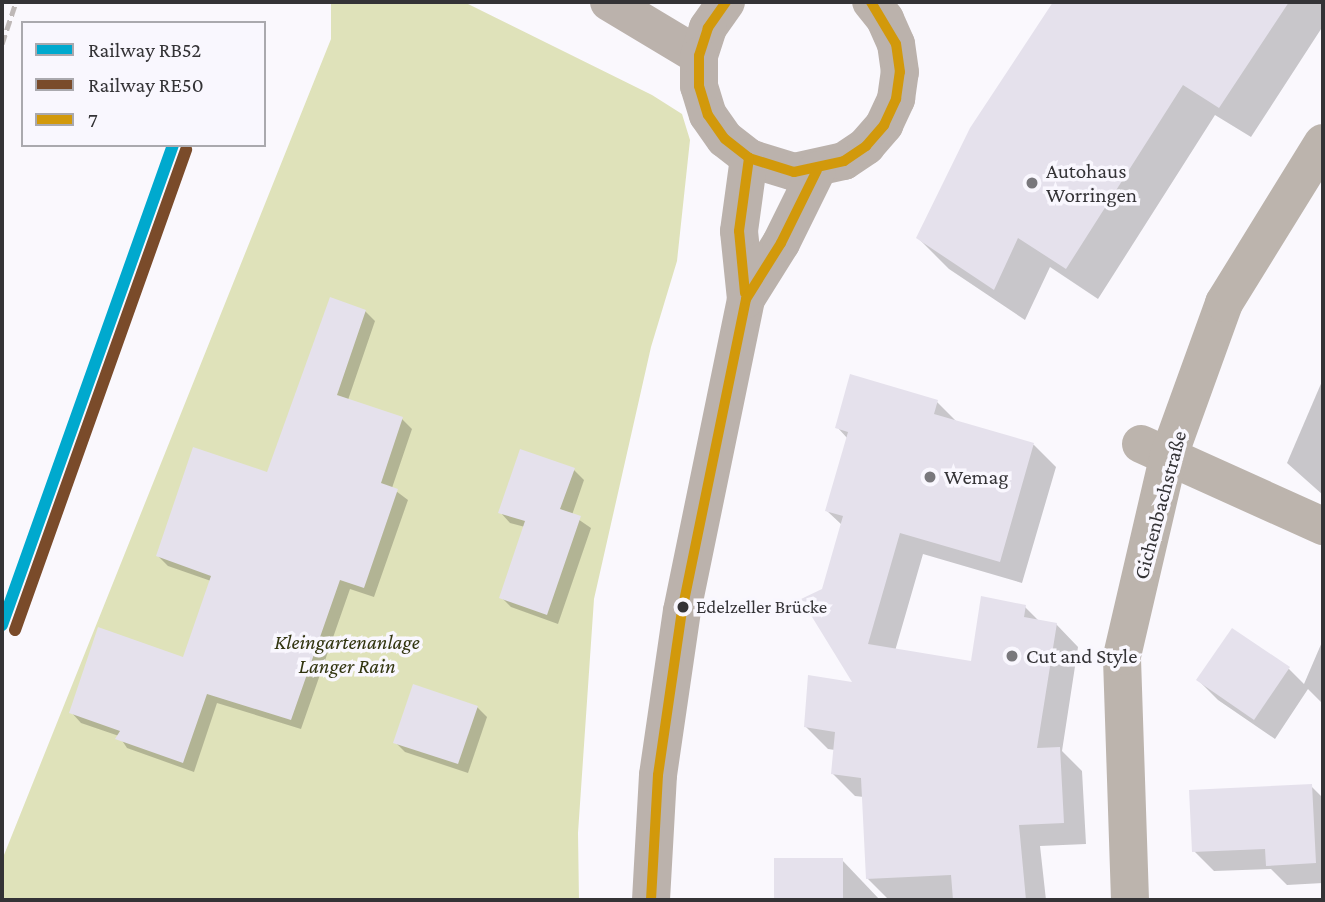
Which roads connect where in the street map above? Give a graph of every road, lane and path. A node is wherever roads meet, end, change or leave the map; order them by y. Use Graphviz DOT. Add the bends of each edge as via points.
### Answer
graph roads {
  1 [pos="609,2"];
  2 [pos="722,2"];
  3 [pos="884,7"];
  4 [pos="699,56"];
  5 [pos="1323,143"];
  6 [pos="749,158"];
  7 [pos="817,170"];
  8 [pos="746,299"];
  9 [pos="1154,451"];
  10 [pos="1323,526"];
  11 [pos="651,900"];
  12 [pos="1130,900"];
  1 -- 4 [label="main road"];
  2 -- 4 [label="main road"];
  3 -- 7 [label="main road" via="900,72 884,125 866,146 844,161"];
  4 -- 6 [label="main road" via="699,86 708,115 725,139"];
  5 -- 9 [label="street, Gichenbachstraße" via="1224,303"];
  6 -- 7 [label="main road" via="794,172"];
  6 -- 8 [label="main road" via="739,231"];
  7 -- 8 [label="main road"];
  8 -- 11 [label="main road" via="682,611 659,775"];
  9 -- 10 [label="street"];
  9 -- 12 [label="street, Gichenbachstraße" via="1122,656"];
}
